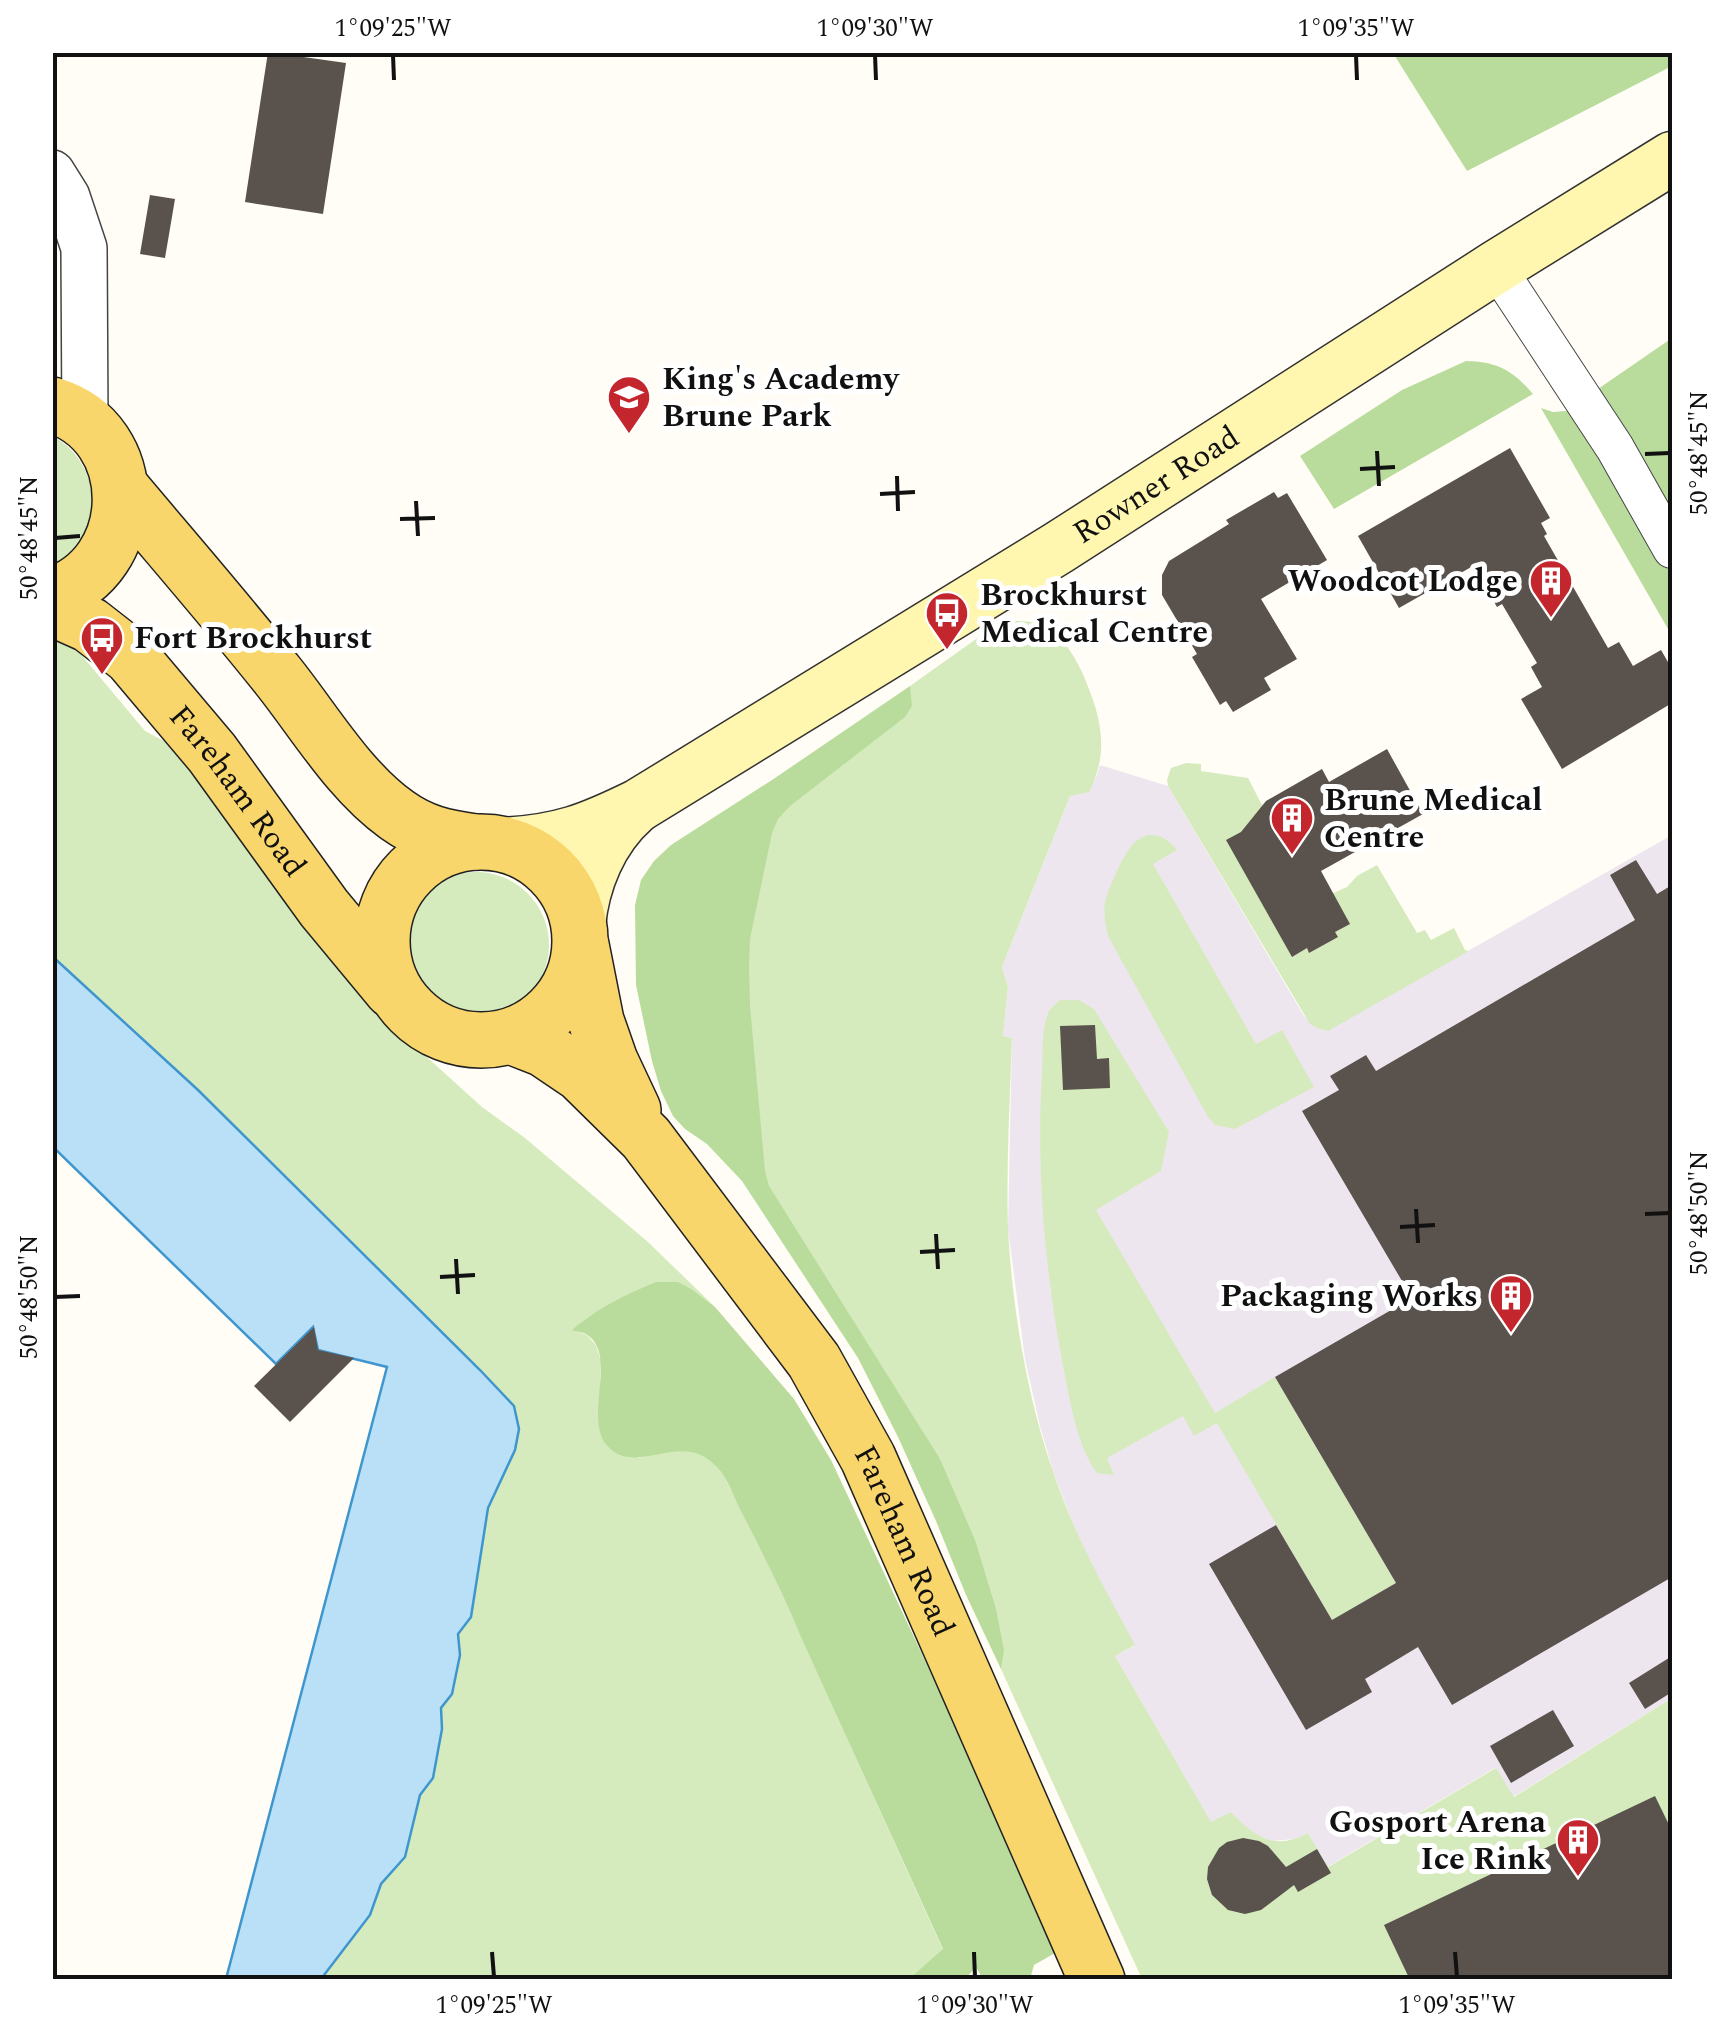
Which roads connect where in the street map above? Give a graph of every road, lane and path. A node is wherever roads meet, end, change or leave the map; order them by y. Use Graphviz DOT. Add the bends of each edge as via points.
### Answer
graph roads {
  1 [pos="1672,158"];
  2 [pos="52,173"];
  3 [pos="1496,267"];
  4 [pos="86,308"];
  5 [pos="52,358"];
  6 [pos="69,414"];
  7 [pos="121,488"];
  8 [pos="1672,548"];
  9 [pos="52,595"];
  10 [pos="52,608"];
  11 [pos="639,804"];
  12 [pos="488,843"];
  13 [pos="579,931"];
  14 [pos="401,1000"];
  15 [pos="510,1036"];
  16 [pos="646,1138"];
  17 [pos="1097,1980"];
  1 -- 3 [label="main road, Rowner Road"];
  2 -- 4 [label="street" via="84,248"];
  3 -- 8 [label="street"];
  3 -- 11 [label="main road, Rowner Road" via="1058,548"];
  4 -- 5 [label="street"];
  4 -- 6 [label="street"];
  6 -- 7 [label="main road" via="99,436"];
  7 -- 9 [label="main road" via="110,548 90,574"];
  7 -- 12 [label="main road" via="366,788 427,833"];
  10 -- 14 [label="main road, Fareham Road" via="90,625 131,657"];
  11 -- 12 [label="main road, Rowner Road" via="561,838"];
  11 -- 13 [label="main road, Rowner Road" via="613,830 592,869"];
  12 -- 13 [label="main road" via="530,854 552,872 570,897"];
  12 -- 14 [label="main road" via="457,845 425,859 391,899 382,951"];
  13 -- 15 [label="main road" via="574,973 556,1005"];
  13 -- 16 [label="main road, Fareham Road" via="603,1043"];
  14 -- 15 [label="main road" via="450,1036"];
  15 -- 16 [label="main road, Fareham Road" via="581,1074"];
  16 -- 17 [label="main road, Fareham Road" via="814,1361 868,1458"];
}
